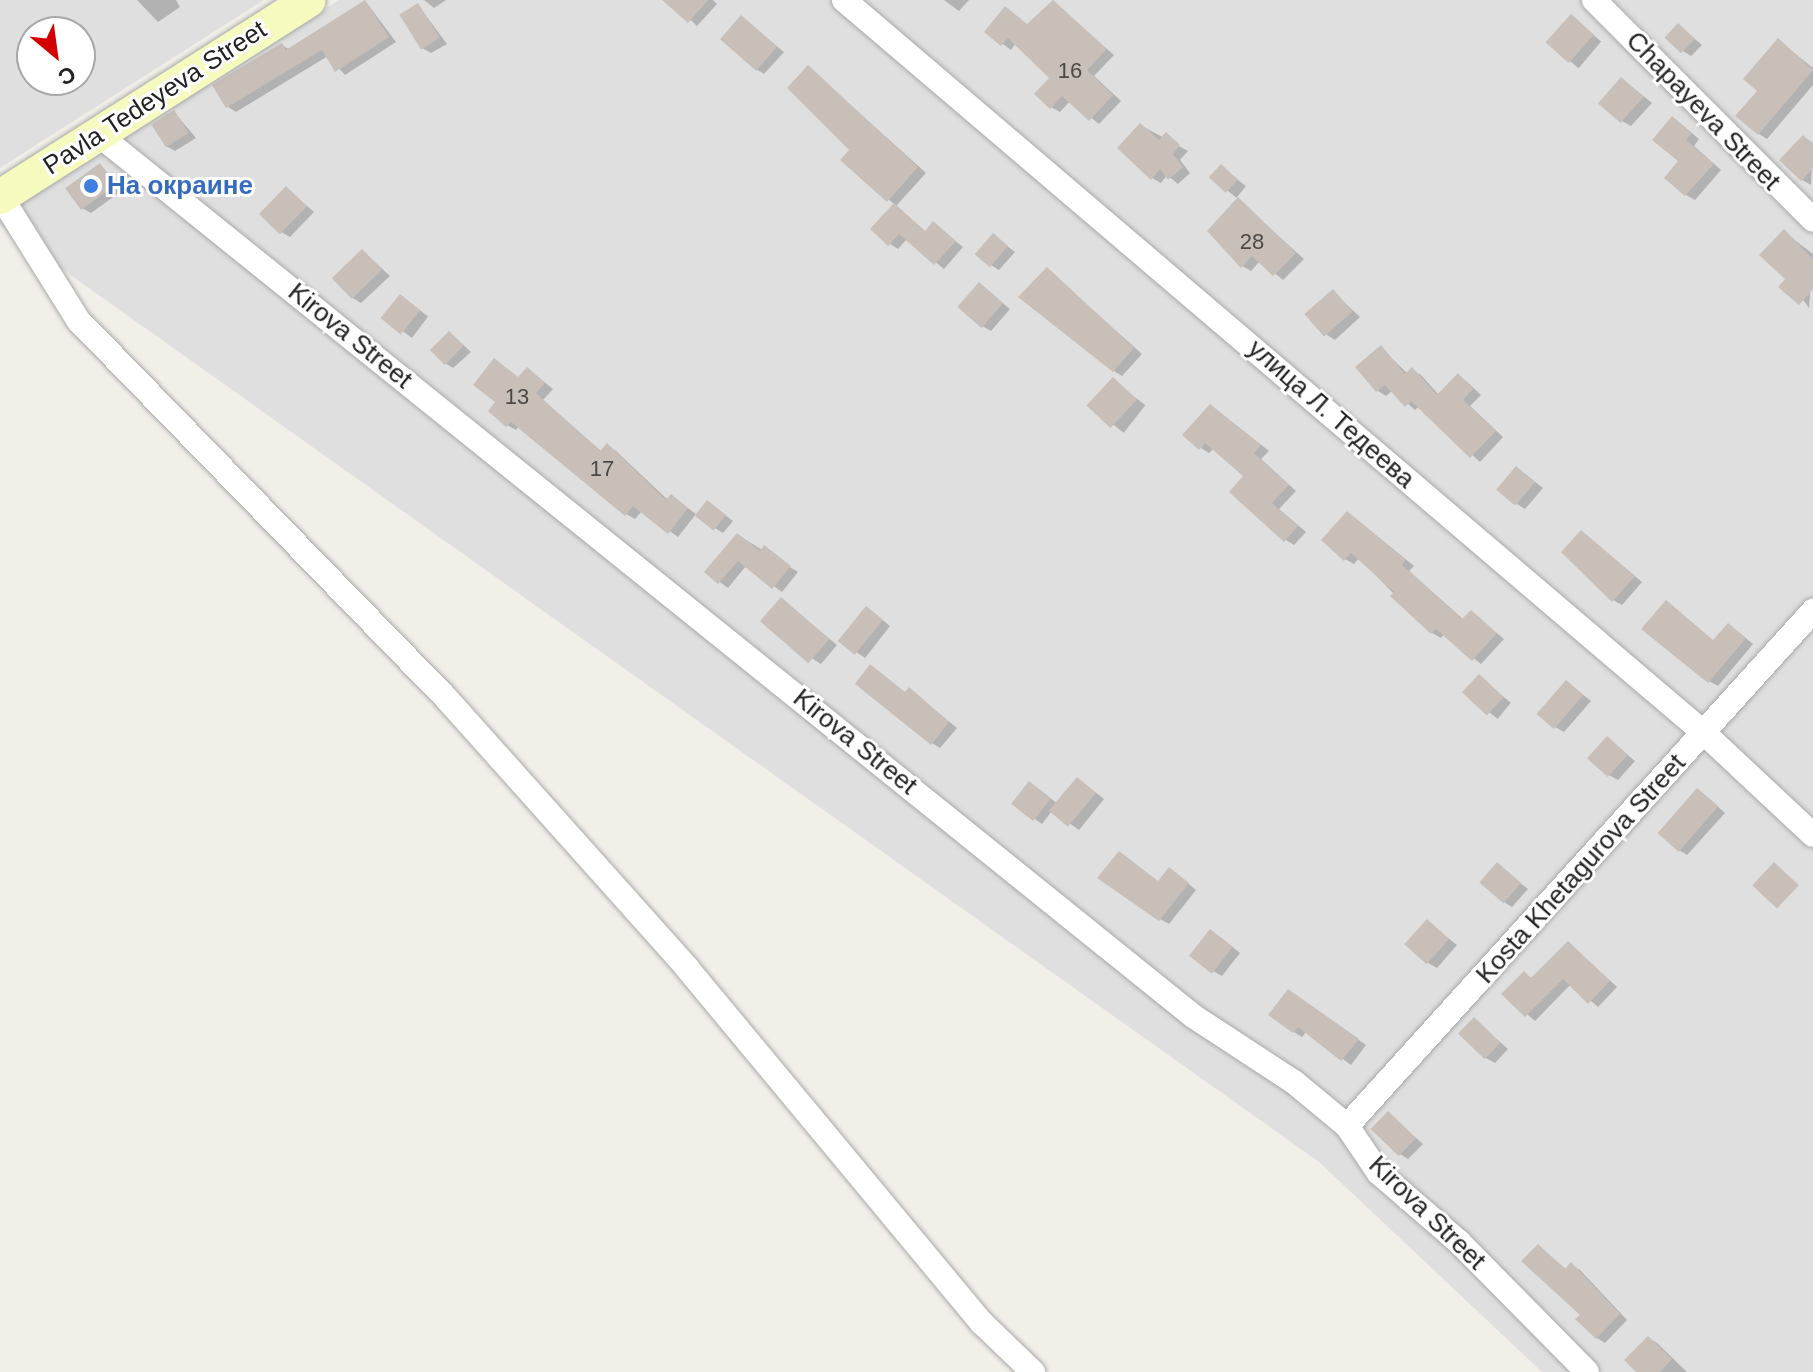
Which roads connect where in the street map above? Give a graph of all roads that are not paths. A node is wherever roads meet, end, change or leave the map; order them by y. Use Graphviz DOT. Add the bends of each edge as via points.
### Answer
graph roads {
  1 [pos="844,0"];
  2 [pos="1594,0"];
  3 [pos="298,3"];
  4 [pos="99,135"];
  5 [pos="0,196"];
  6 [pos="1813,220"];
  7 [pos="1813,611"];
  8 [pos="1704,733"];
  9 [pos="1813,835"];
  10 [pos="1347,1126"];
  11 [pos="1033,1372"];
  12 [pos="1587,1372"];
  1 -- 8 [label="street, улица Л. Тедеева"];
  2 -- 6 [label="street, Chapayeva Street"];
  3 -- 4 [label="main road, Pavla Tedeyeva Street"];
  4 -- 5 [label="main road, Pavla Tedeyeva Street"];
  4 -- 10 [label="street, Kirova Street" via="1193,1016 1294,1082"];
  5 -- 11 [label="street" via="78,320 446,698 687,968 982,1323"];
  7 -- 8 [label="street, Kosta Khetagurova Street"];
  8 -- 9 [label="street, улица Л. Тедеева"];
  8 -- 10 [label="street, Kosta Khetagurova Street"];
  10 -- 12 [label="street, Kirova Street" via="1379,1173 1459,1242"];
}
